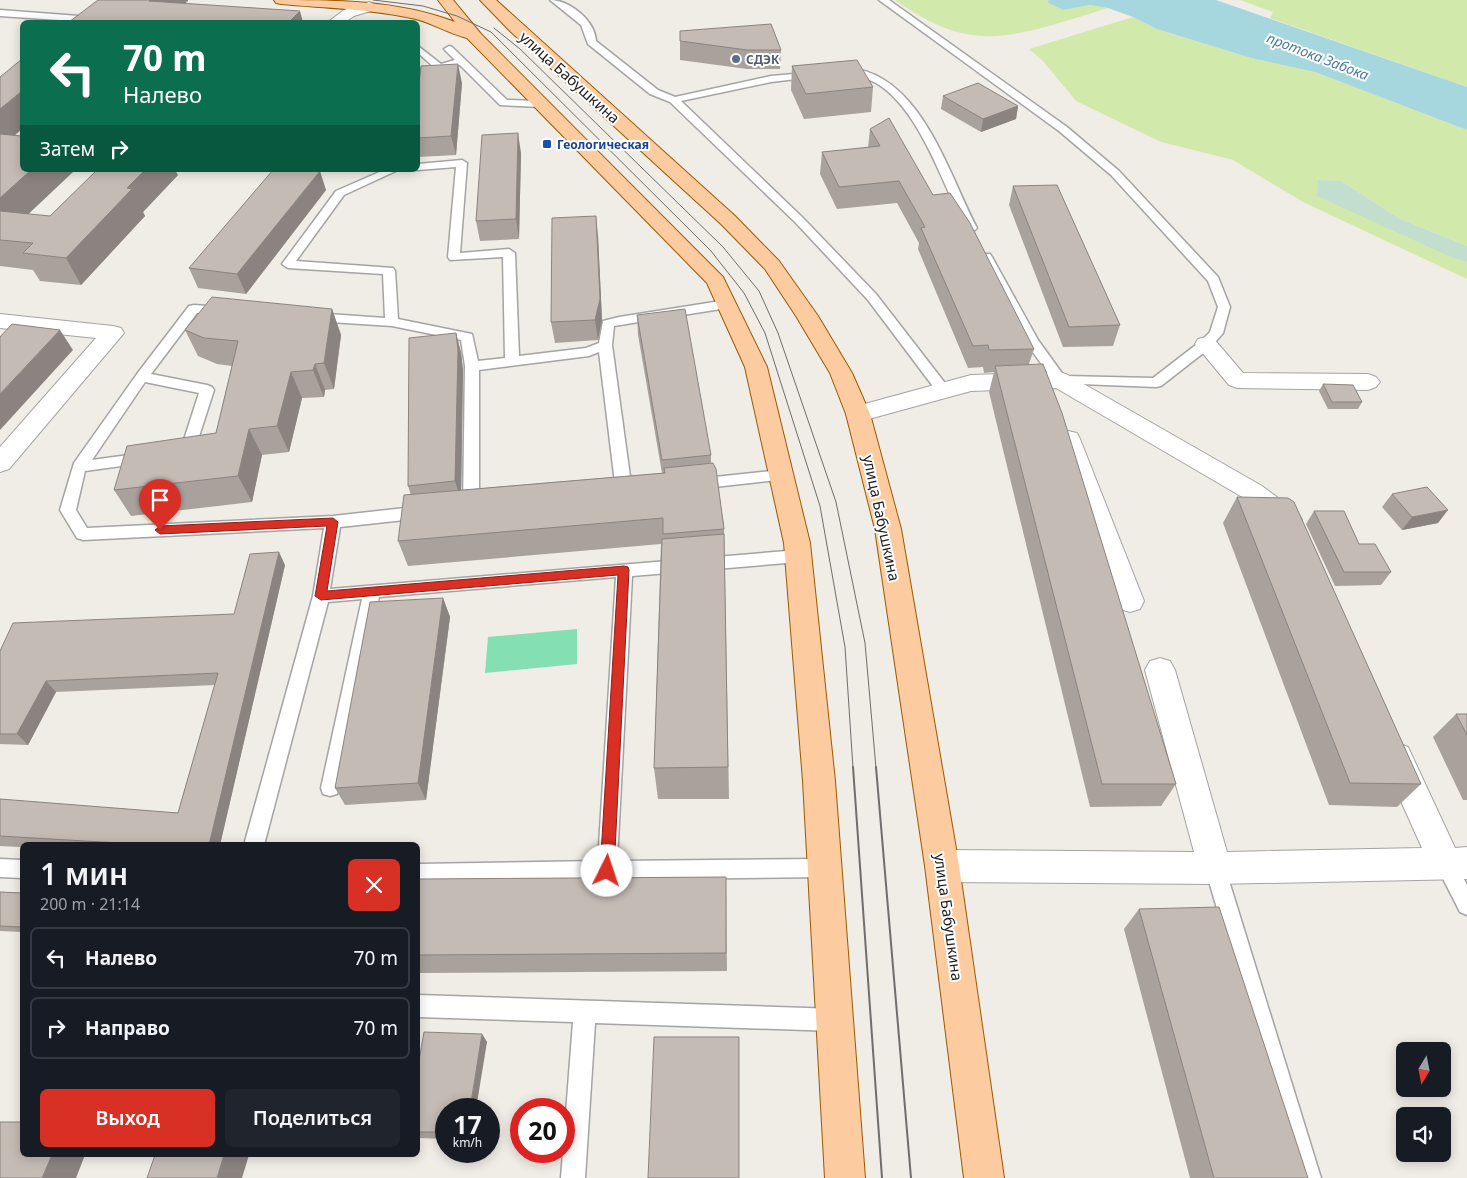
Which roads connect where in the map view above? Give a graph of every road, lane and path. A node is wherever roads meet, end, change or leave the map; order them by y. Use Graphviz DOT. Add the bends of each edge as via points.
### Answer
graph roads {
  1 [pos="281,0"];
  2 [pos="554,0"];
  3 [pos="883,0"];
  4 [pos="443,1"];
  5 [pos="370,5"];
  6 [pos="0,13"];
  7 [pos="478,15"];
  8 [pos="92,20"];
  9 [pos="339,20"];
  10 [pos="449,49"];
  11 [pos="420,51"];
  12 [pos="462,62"];
  13 [pos="674,100"];
  14 [pos="541,104"];
  15 [pos="420,168"];
  16 [pos="389,172"];
  17 [pos="727,304"];
  18 [pos="234,312"];
  19 [pos="303,316"];
  20 [pos="0,320"];
  21 [pos="392,322"];
  22 [pos="1206,344"];
  23 [pos="605,345"];
  24 [pos="512,361"];
  25 [pos="472,366"];
  26 [pos="142,377"];
  27 [pos="1368,382"];
  28 [pos="943,390"];
  29 [pos="1054,395"];
  30 [pos="858,414"];
  31 [pos="0,463"];
  32 [pos="79,467"];
  33 [pos="781,475"];
  34 [pos="680,485"];
  35 [pos="643,489"];
  36 [pos="624,491"];
  37 [pos="605,493"];
  38 [pos="490,505"];
  39 [pos="471,507"];
  40 [pos="333,522"];
  41 [pos="1298,539"];
  42 [pos="799,556"];
  43 [pos="624,570"];
  44 [pos="372,591"];
  45 [pos="321,596"];
  46 [pos="1130,600"];
  47 [pos="1160,670"];
  48 [pos="1388,737"];
  49 [pos="330,788"];
  50 [pos="255,842"];
  51 [pos="1456,863"];
  52 [pos="942,866"];
  53 [pos="0,868"];
  54 [pos="825,868"];
  55 [pos="1215,868"];
  56 [pos="20,869"];
  57 [pos="607,871"];
  58 [pos="420,874"];
  59 [pos="1467,905"];
  60 [pos="420,1006"];
  61 [pos="584,1012"];
  62 [pos="834,1020"];
  63 [pos="573,1178"];
  64 [pos="845,1178"];
  65 [pos="984,1178"];
  66 [pos="1309,1178"];
  1 -- 5 [label="main road"];
  2 -- 13 [label="lane" via="587,24 591,42 654,92"];
  3 -- 22 [label="lane" via="1063,129 1115,173 1214,280 1224,307 1216,333"];
  4 -- 7 [label="main road, улица Бабушкина"];
  4 -- 7 [label="main road"];
  5 -- 7 [label="main road" via="434,18"];
  5 -- 9 [label="street"];
  6 -- 8 [label="lane"];
  7 -- 14 [label="main road, улица Бабушкина"];
  7 -- 30 [label="main road, улица Бабушкина" via="516,28 772,265 841,373"];
  10 -- 12 [label="lane"];
  11 -- 12 [label="lane" via="440,67"];
  12 -- 14 [label="lane" via="504,103"];
  13 -- 28 [label="lane" via="799,220 872,296"];
  13 -- 29 [label="lane" via="771,79 832,72 856,71 887,85 905,102 926,136 956,200 1032,341"];
  14 -- 17 [label="main road, улица Бабушкина" via="716,281"];
  15 -- 24 [label="lane" via="462,163 454,257 509,253"];
  16 -- 21 [label="lane" via="340,194 288,264 389,271"];
  17 -- 23 [label="lane" via="608,324"];
  17 -- 33 [label="main road, улица Бабушкина" via="756,367"];
  18 -- 26 [label="lane" via="194,309"];
  19 -- 21 [label="lane"];
  20 -- 31 [label="street" via="113,333"];
  21 -- 25 [label="lane" via="467,337"];
  22 -- 27 [label="street" via="1237,380"];
  22 -- 29 [label="lane" via="1156,383"];
  23 -- 24 [label="lane" via="589,352"];
  23 -- 36 [label="lane"];
  24 -- 25 [label="lane"];
  25 -- 39 [label="lane"];
  26 -- 32 [label="lane"];
  26 -- 32 [label="lane" via="207,390 187,452"];
  28 -- 29 [label="street" via="971,383"];
  28 -- 30 [label="street"];
  29 -- 41 [label="street" via="1253,492 1290,522"];
  29 -- 46 [label="street"];
  30 -- 52 [label="main road, улица Бабушкина" via="888,530"];
  32 -- 40 [label="lane" via="68,510 83,534"];
  33 -- 34 [label="lane"];
  33 -- 42 [label="main road, улица Бабушкина"];
  35 -- 36 [label="lane"];
  36 -- 37 [label="lane"];
  38 -- 39 [label="lane"];
  39 -- 40 [label="lane"];
  40 -- 45 [label="lane"];
  42 -- 43 [label="lane"];
  42 -- 54 [label="main road, улица Бабушкина"];
  43 -- 44 [label="lane"];
  43 -- 57 [label="lane"];
  44 -- 45 [label="lane"];
  44 -- 49 [label="lane"];
  45 -- 50 [label="lane"];
  47 -- 55 [label="street"];
  48 -- 51 [label="street"];
  51 -- 55 [label="street"];
  51 -- 59 [label="lane"];
  52 -- 55 [label="street"];
  52 -- 65 [label="main road, улица Бабушкина"];
  53 -- 56 [label="lane"];
  54 -- 57 [label="lane"];
  54 -- 62 [label="main road, улица Бабушкина"];
  55 -- 66 [label="lane"];
  57 -- 58 [label="lane"];
  60 -- 61 [label="lane"];
  61 -- 62 [label="lane"];
  61 -- 63 [label="lane"];
  62 -- 64 [label="main road, улица Бабушкина"];
}
